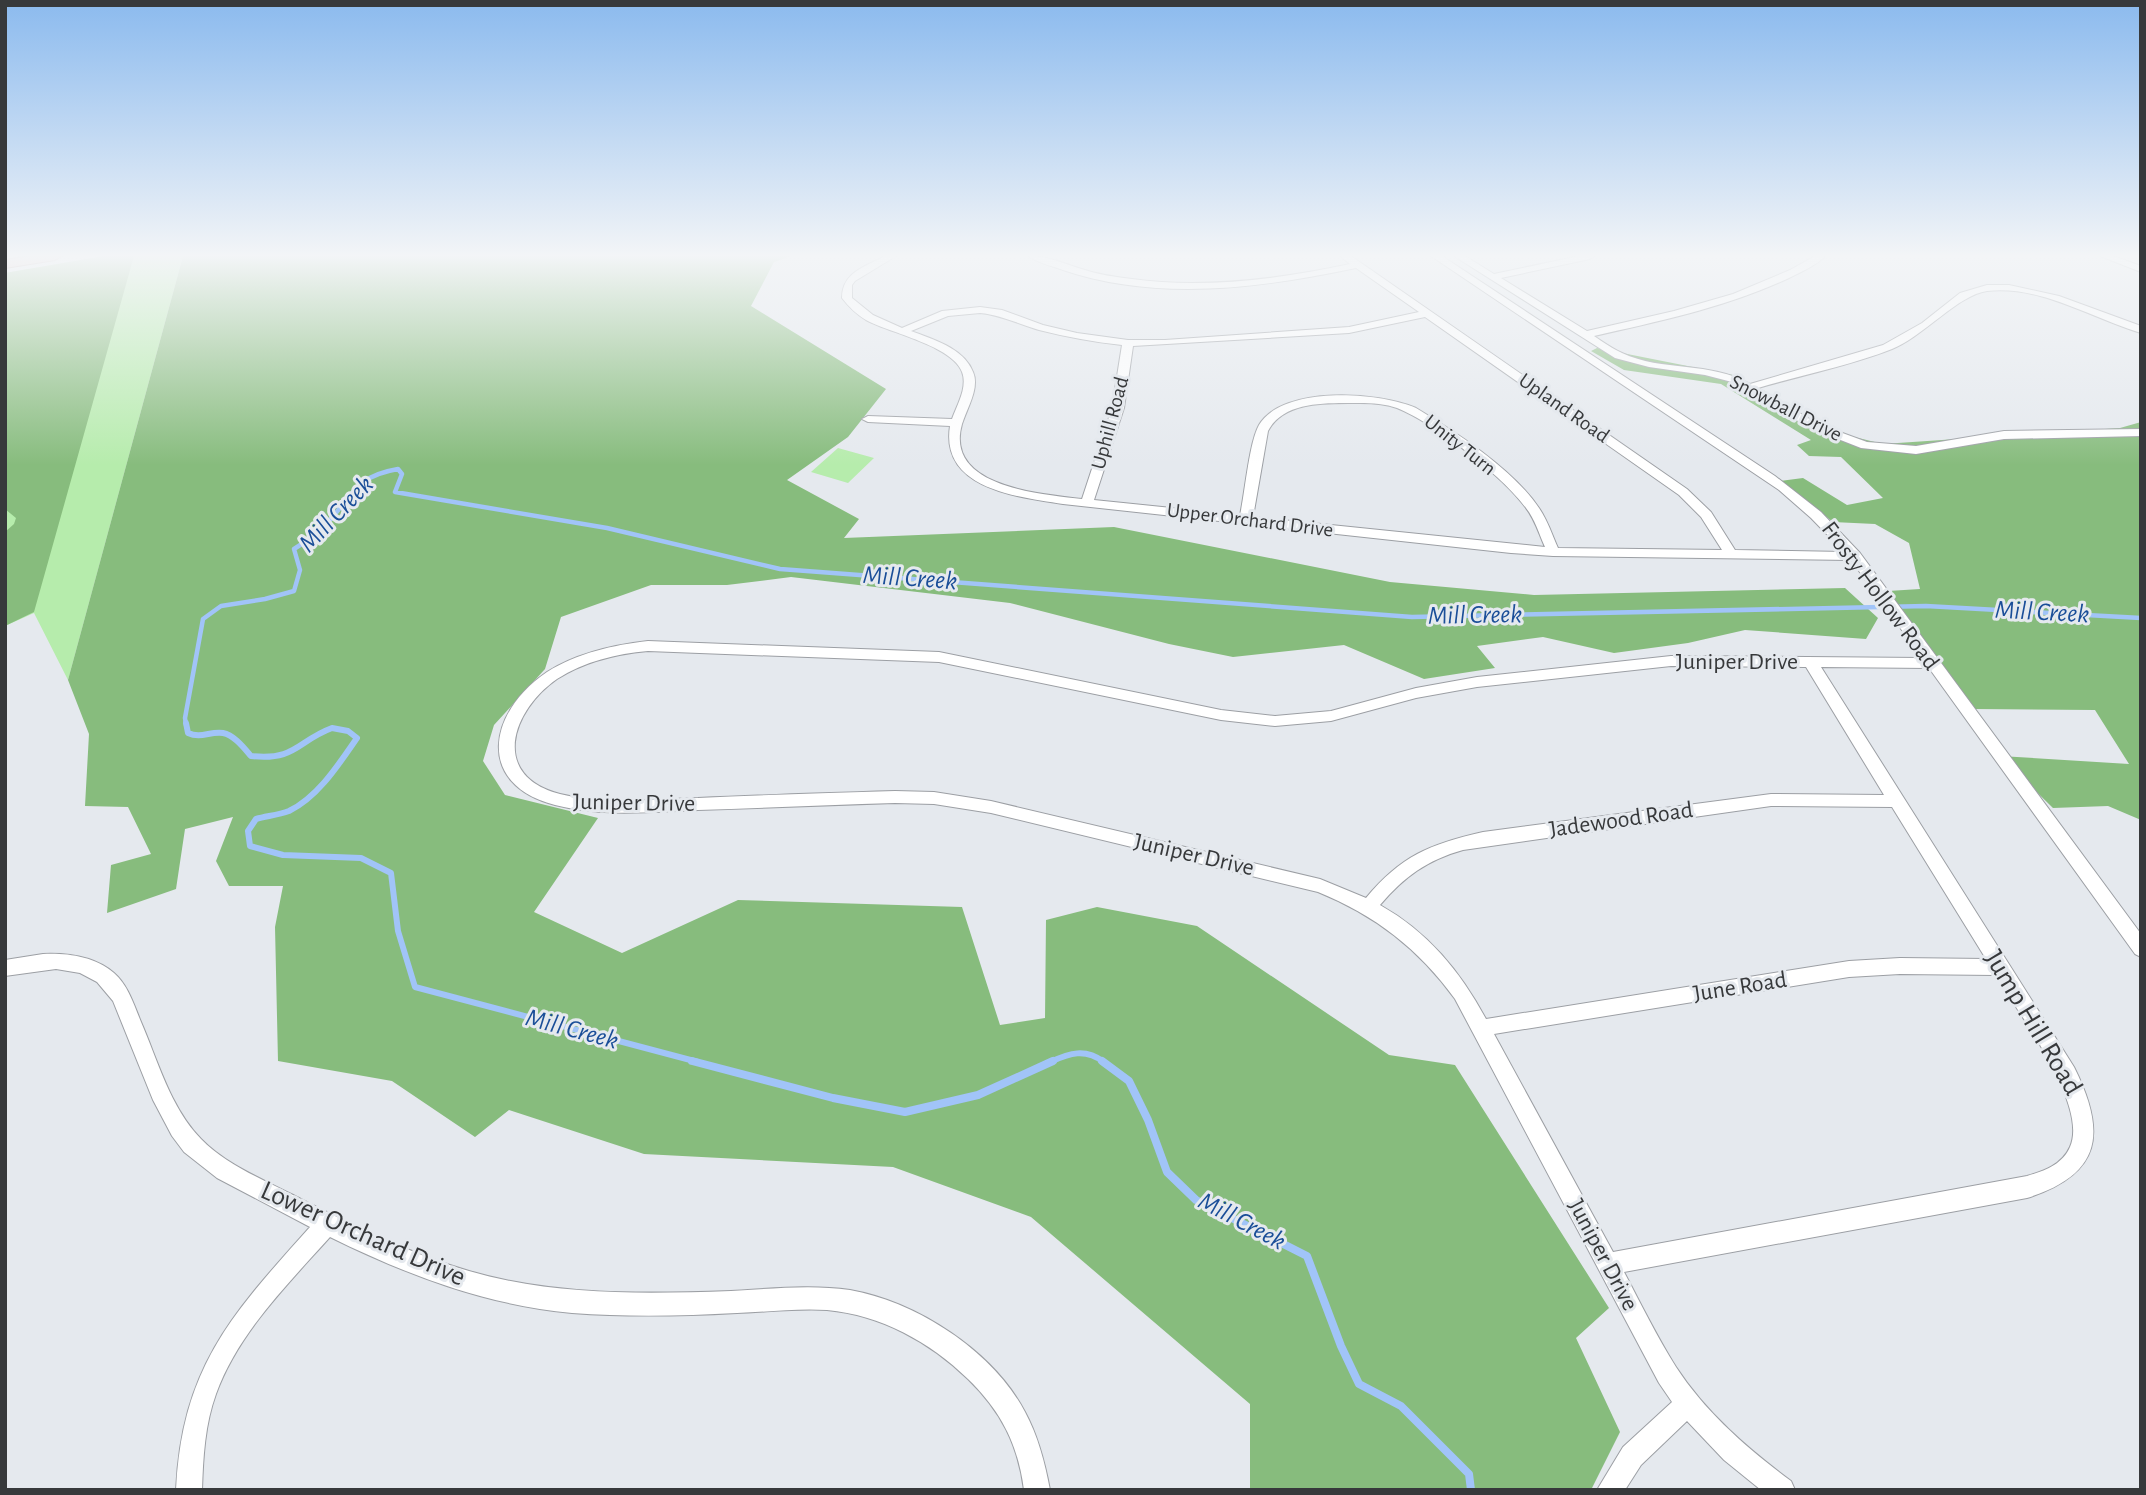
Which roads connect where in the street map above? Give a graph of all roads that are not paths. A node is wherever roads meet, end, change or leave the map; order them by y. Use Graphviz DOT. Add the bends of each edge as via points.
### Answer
graph roads {
  1 [pos="891,326"];
  2 [pos="916,326"];
  3 [pos="1041,326"];
  4 [pos="1369,326"];
  5 [pos="1446,326"];
  6 [pos="1540,326"];
  7 [pos="1570,326"];
  8 [pos="1622,326"];
  9 [pos="1923,326"];
  10 [pos="903,331"];
  11 [pos="1585,335"];
  12 [pos="1129,343"];
  13 [pos="1750,387"];
  14 [pos="868,419"];
  15 [pos="956,423"];
  16 [pos="2141,432"];
  17 [pos="1087,501"];
  18 [pos="1246,520"];
  19 [pos="1553,552"];
  20 [pos="1731,554"];
  21 [pos="1856,556"];
  22 [pos="1810,662"];
  23 [pos="1931,663"];
  24 [pos="1897,801"];
  25 [pos="1369,906"];
  26 [pos="2141,949"];
  27 [pos="2000,967"];
  28 [pos="5,968"];
  29 [pos="1480,1028"];
  30 [pos="327,1224"];
  31 [pos="1608,1264"];
  32 [pos="1688,1405"];
  33 [pos="189,1490"];
  34 [pos="1037,1490"];
  35 [pos="1610,1490"];
  36 [pos="1782,1490"];
  1 -- 10 [label="street, Upper Orchard Drive"];
  2 -- 10 [label="street"];
  3 -- 12 [label="street" via="1070,335"];
  4 -- 12 [label="street"];
  5 -- 20 [label="street, Upland Road" via="1683,492 1706,515"];
  6 -- 21 [label="street, Frosty Hollow Road" via="1792,494 1832,527"];
  7 -- 11 [label="street, Snowball Drive"];
  8 -- 11 [label="street"];
  9 -- 13 [label="street" via="1887,347"];
  10 -- 15 [label="street, Upper Orchard Drive" via="950,352 965,365 970,382"];
  11 -- 13 [label="street, Snowball Drive" via="1619,356 1726,376"];
  12 -- 17 [label="street, Uphill Road" via="1118,408"];
  13 -- 16 [label="street, Snowball Drive" via="1830,434 1885,449 1916,450 2029,433"];
  14 -- 15 [label="street"];
  15 -- 17 [label="street, Upper Orchard Drive" via="952,443 956,454 979,478 1024,493"];
  17 -- 18 [label="street, Upper Orchard Drive"];
  18 -- 19 [label="street, Upper Orchard Drive"];
  18 -- 19 [label="street, Unity Turn" via="1268,419 1299,404 1370,400 1402,406 1427,418 1516,489 1538,517"];
  19 -- 20 [label="street, Upper Orchard Drive"];
  20 -- 21 [label="street, Upper Orchard Drive"];
  21 -- 23 [label="street, Frosty Hollow Road"];
  22 -- 23 [label="street, Juniper Drive"];
  22 -- 24 [label="street, Jump Hill Road"];
  22 -- 25 [label="street, Juniper Drive" via="1630,664 1477,682 1331,716 1275,721 1221,715 939,657 648,646 585,659 551,676 518,711 506,742 506,760 519,781 548,798 572,805 895,797 957,800 1298,881"];
  23 -- 26 [label="street, Frosty Hollow Road"];
  24 -- 25 [label="street, Jadewood Road" via="1744,803 1483,839 1444,847 1413,861"];
  24 -- 27 [label="street, Jump Hill Road"];
  25 -- 29 [label="street, Juniper Drive" via="1431,953 1462,993"];
  27 -- 29 [label="street, June Road" via="1849,969"];
  27 -- 31 [label="street, Jump Hill Road" via="2067,1073 2084,1112 2081,1145 2069,1166 2053,1178 2027,1187"];
  28 -- 30 [label="street, Lower Orchard Drive" via="72,963 104,976 120,995 181,1132 223,1170"];
  29 -- 31 [label="street, Juniper Drive"];
  30 -- 33 [label="street" via="268,1292 218,1362 197,1419"];
  30 -- 34 [label="street, Lower Orchard Drive" via="476,1285 533,1296 600,1303 828,1299 873,1307 905,1319 954,1353 1005,1401 1034,1464"];
  31 -- 32 [label="street, Juniper Drive"];
  32 -- 35 [label="street" via="1632,1456"];
  32 -- 36 [label="street, Juniper Drive" via="1750,1467"];
}
